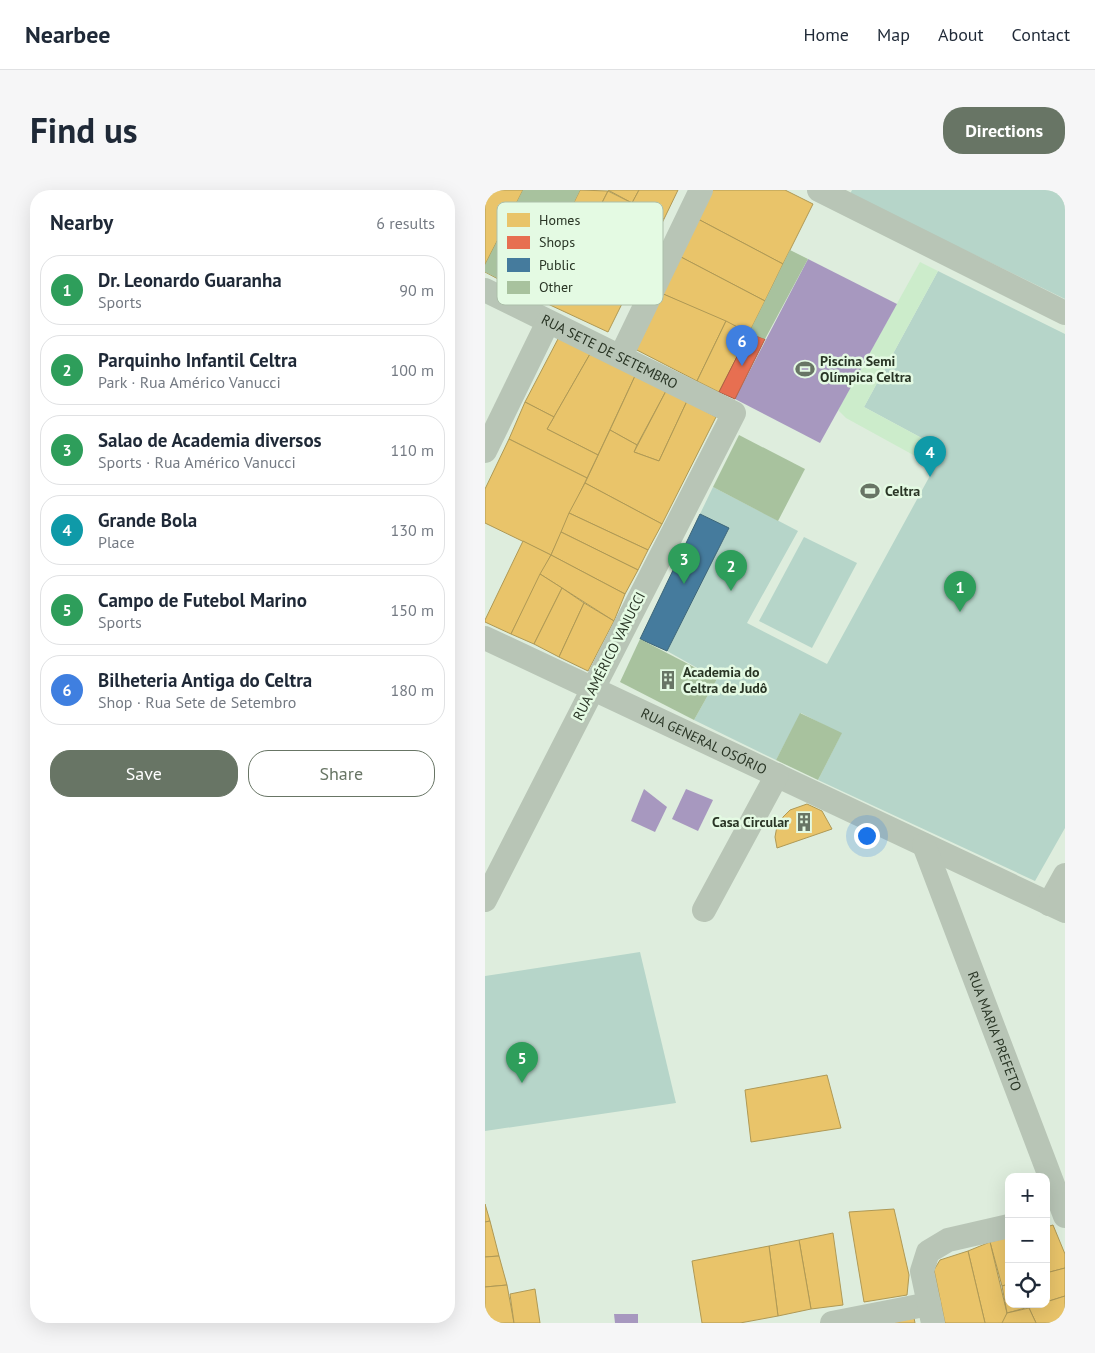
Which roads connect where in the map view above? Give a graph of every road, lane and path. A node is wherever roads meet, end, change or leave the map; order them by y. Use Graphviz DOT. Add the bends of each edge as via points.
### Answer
graph roads {
  1 [pos="701,190"];
  2 [pos="819,190"];
  3 [pos="663,269"];
  4 [pos="485,290"];
  5 [pos="497,296"];
  6 [pos="515,305"];
  7 [pos="646,305"];
  8 [pos="1065,313"];
  9 [pos="548,322"];
  10 [pos="621,356"];
  11 [pos="734,413"];
  12 [pos="485,451"];
  13 [pos="485,638"];
  14 [pos="593,689"];
  15 [pos="777,775"];
  16 [pos="924,845"];
  17 [pos="1065,875"];
  18 [pos="485,900"];
  19 [pos="1057,908"];
  20 [pos="705,910"];
  21 [pos="1060,1215"];
  22 [pos="1005,1227"];
  23 [pos="931,1314"];
  24 [pos="832,1323"];
  1 -- 3 [label="street"];
  2 -- 8 [label="street"];
  4 -- 5 [label="street, RUA SETE DE SETEMBRO"];
  6 -- 9 [label="street, RUA SETE DE SETEMBRO"];
  7 -- 10 [label="street"];
  9 -- 10 [label="street, RUA SETE DE SETEMBRO"];
  9 -- 12 [label="street"];
  10 -- 11 [label="street, RUA SETE DE SETEMBRO"];
  11 -- 14 [label="street, RUA AMÉRICO VANUCCI"];
  13 -- 14 [label="street, RUA GENERAL OSÓRIO"];
  14 -- 15 [label="street, RUA GENERAL OSÓRIO"];
  14 -- 18 [label="street, RUA AMÉRICO VANUCCI"];
  15 -- 16 [label="street, RUA GENERAL OSÓRIO"];
  15 -- 20 [label="street"];
  16 -- 19 [label="street, RUA GENERAL OSÓRIO"];
  16 -- 21 [label="street, RUA MARIA PREFETO"];
  17 -- 19 [label="street"];
  22 -- 23 [label="street" via="948,1240 928,1252 922,1271"];
  23 -- 24 [label="street"];
}
